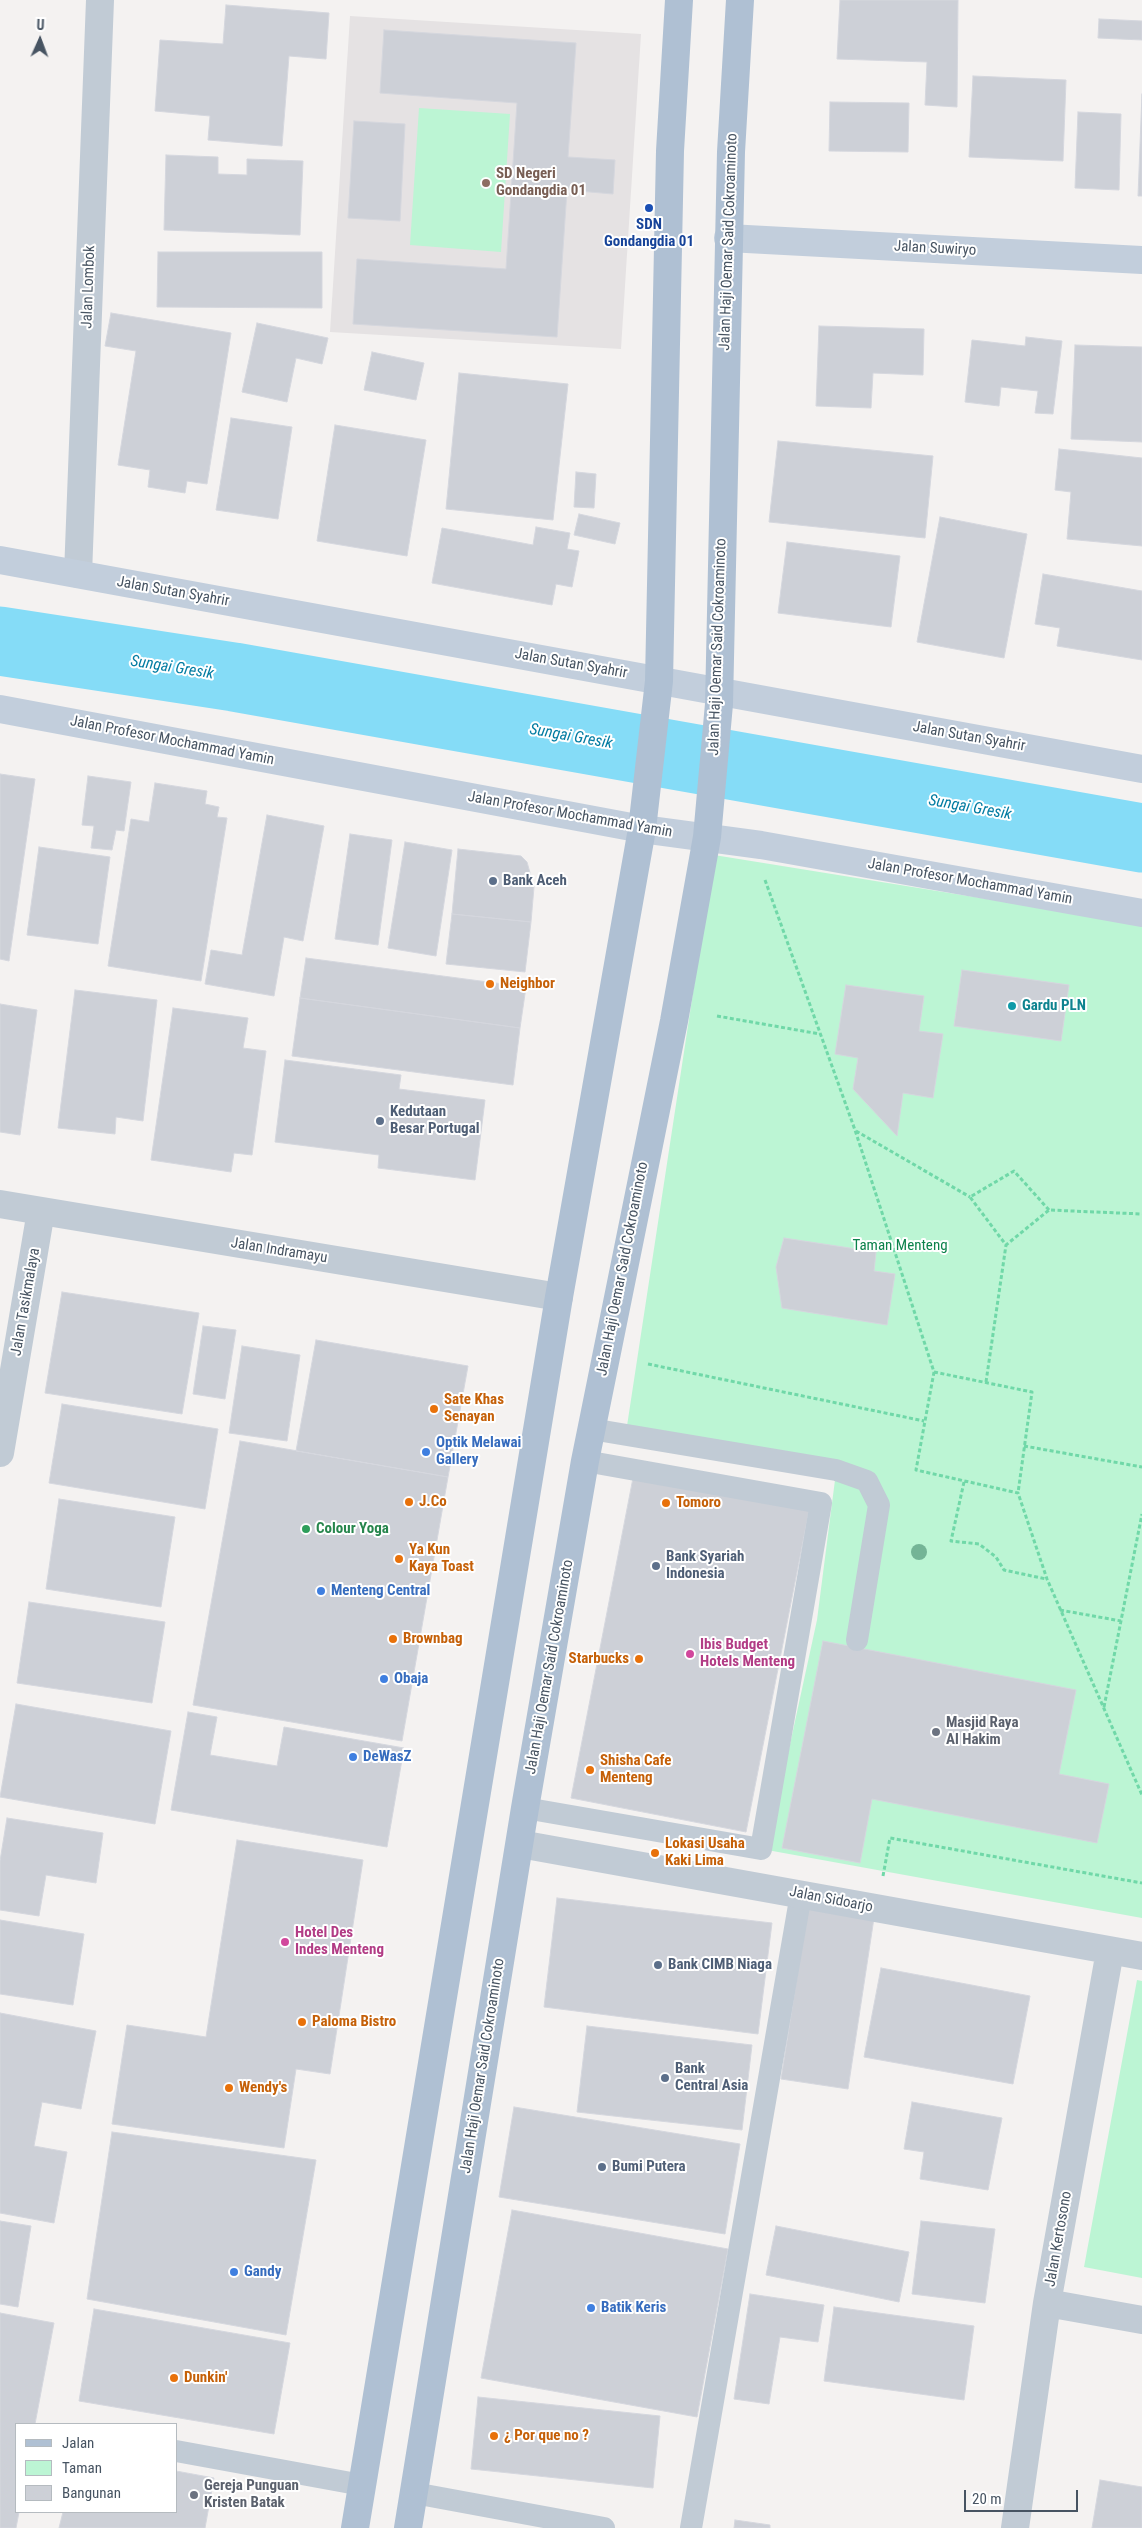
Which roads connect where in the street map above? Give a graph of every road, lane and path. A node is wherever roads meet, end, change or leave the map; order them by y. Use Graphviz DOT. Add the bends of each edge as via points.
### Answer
graph roads {
  1 [pos="100,0"];
  2 [pos="679,0"];
  3 [pos="740,0"];
  4 [pos="728,238"];
  5 [pos="1142,260"];
  6 [pos="0,560"];
  7 [pos="78,574"];
  8 [pos="657,688"];
  9 [pos="720,698"];
  10 [pos="0,709"];
  11 [pos="1142,769"];
  12 [pos="643,821"];
  13 [pos="708,830"];
  14 [pos="761,845"];
  15 [pos="1142,913"];
  16 [pos="717,1016"];
  17 [pos="820,1034"];
  18 [pos="855,1130"];
  19 [pos="970,1198"];
  20 [pos="0,1204"];
  21 [pos="1049,1210"];
  22 [pos="41,1211"];
  23 [pos="1142,1214"];
  24 [pos="1006,1245"];
  25 [pos="559,1297"];
  26 [pos="648,1364"];
  27 [pos="934,1372"];
  28 [pos="986,1382"];
  29 [pos="924,1421"];
  30 [pos="591,1429"];
  31 [pos="1024,1446"];
  32 [pos="0,1453"];
  33 [pos="585,1461"];
  34 [pos="1142,1467"];
  35 [pos="964,1482"];
  36 [pos="1018,1493"];
  37 [pos="1142,1514"];
  38 [pos="1047,1579"];
  39 [pos="1060,1610"];
  40 [pos="1120,1621"];
  41 [pos="858,1640"];
  42 [pos="1104,1708"];
  43 [pos="1142,1795"];
  44 [pos="525,1808"];
  45 [pos="520,1844"];
  46 [pos="1142,1883"];
  47 [pos="801,1894"];
  48 [pos="877,1909"];
  49 [pos="1110,1951"];
  50 [pos="1142,1956"];
  51 [pos="1048,2303"];
  52 [pos="1142,2320"];
  53 [pos="178,2451"];
  54 [pos="362,2485"];
  55 [pos="414,2494"];
  56 [pos="354,2528"];
  57 [pos="408,2528"];
  58 [pos="604,2528"];
  59 [pos="691,2528"];
  60 [pos="1015,2528"];
  1 -- 7 [label="street, Jalan Lombok"];
  2 -- 8 [label="main road" via="670,151"];
  3 -- 4 [label="main road, Jalan Haji Oemar Said Cokroaminoto"];
  4 -- 5 [label="street, Jalan Suwiryo"];
  4 -- 9 [label="main road, Jalan Haji Oemar Said Cokroaminoto"];
  6 -- 7 [label="street, Jalan Sutan Syahrir"];
  7 -- 8 [label="street, Jalan Sutan Syahrir"];
  8 -- 9 [label="street, Jalan Sutan Syahrir"];
  8 -- 12 [label="main road"];
  9 -- 11 [label="street, Jalan Sutan Syahrir"];
  9 -- 13 [label="main road, Jalan Haji Oemar Said Cokroaminoto"];
  10 -- 12 [label="street, Jalan Profesor Mochammad Yamin"];
  12 -- 13 [label="street, Jalan Profesor Mochammad Yamin"];
  12 -- 25 [label="main road"];
  13 -- 14 [label="street, Jalan Profesor Mochammad Yamin"];
  13 -- 30 [label="main road, Jalan Haji Oemar Said Cokroaminoto" via="674,1021"];
  14 -- 15 [label="street, Jalan Profesor Mochammad Yamin"];
  14 -- 17 [label="path" via="762,873"];
  16 -- 17 [label="path"];
  17 -- 18 [label="path"];
  18 -- 19 [label="path"];
  18 -- 27 [label="path"];
  19 -- 21 [label="path" via="1014,1171"];
  19 -- 24 [label="path"];
  20 -- 22 [label="street, Jalan Indramayu"];
  21 -- 23 [label="path"];
  21 -- 24 [label="path"];
  22 -- 25 [label="street, Jalan Indramayu"];
  22 -- 32 [label="street, Jalan Tasikmalaya"];
  24 -- 28 [label="path"];
  25 -- 54 [label="main road"];
  26 -- 29 [label="path"];
  27 -- 28 [label="path"];
  27 -- 29 [label="path"];
  28 -- 31 [label="path" via="1032,1392"];
  29 -- 35 [label="path" via="916,1470"];
  30 -- 33 [label="main road, Jalan Haji Oemar Said Cokroaminoto"];
  30 -- 41 [label="lane" via="836,1470 867,1481 879,1505"];
  31 -- 34 [label="path"];
  31 -- 36 [label="path"];
  33 -- 44 [label="main road, Jalan Haji Oemar Said Cokroaminoto"];
  33 -- 44 [label="lane" via="821,1502 761,1848"];
  35 -- 36 [label="path"];
  35 -- 38 [label="path" via="951,1540 979,1544 996,1557 1004,1570"];
  36 -- 38 [label="path"];
  37 -- 40 [label="path"];
  38 -- 39 [label="path"];
  39 -- 40 [label="path"];
  39 -- 42 [label="path"];
  40 -- 42 [label="path"];
  42 -- 43 [label="path"];
  44 -- 45 [label="main road, Jalan Haji Oemar Said Cokroaminoto"];
  45 -- 47 [label="street, Jalan Sidoarjo"];
  45 -- 55 [label="main road, Jalan Haji Oemar Said Cokroaminoto"];
  46 -- 48 [label="path" via="890,1838"];
  47 -- 48 [label="street, Jalan Sidoarjo"];
  47 -- 59 [label="lane"];
  48 -- 49 [label="street, Jalan Sidoarjo"];
  49 -- 50 [label="street, Jalan Sidoarjo"];
  49 -- 51 [label="street, Jalan Kertosono"];
  51 -- 52 [label="street"];
  51 -- 60 [label="street, Jalan Kertosono"];
  53 -- 54 [label="lane"];
  54 -- 56 [label="main road"];
  55 -- 57 [label="main road, Jalan Haji Oemar Said Cokroaminoto"];
  55 -- 58 [label="lane"];
}
